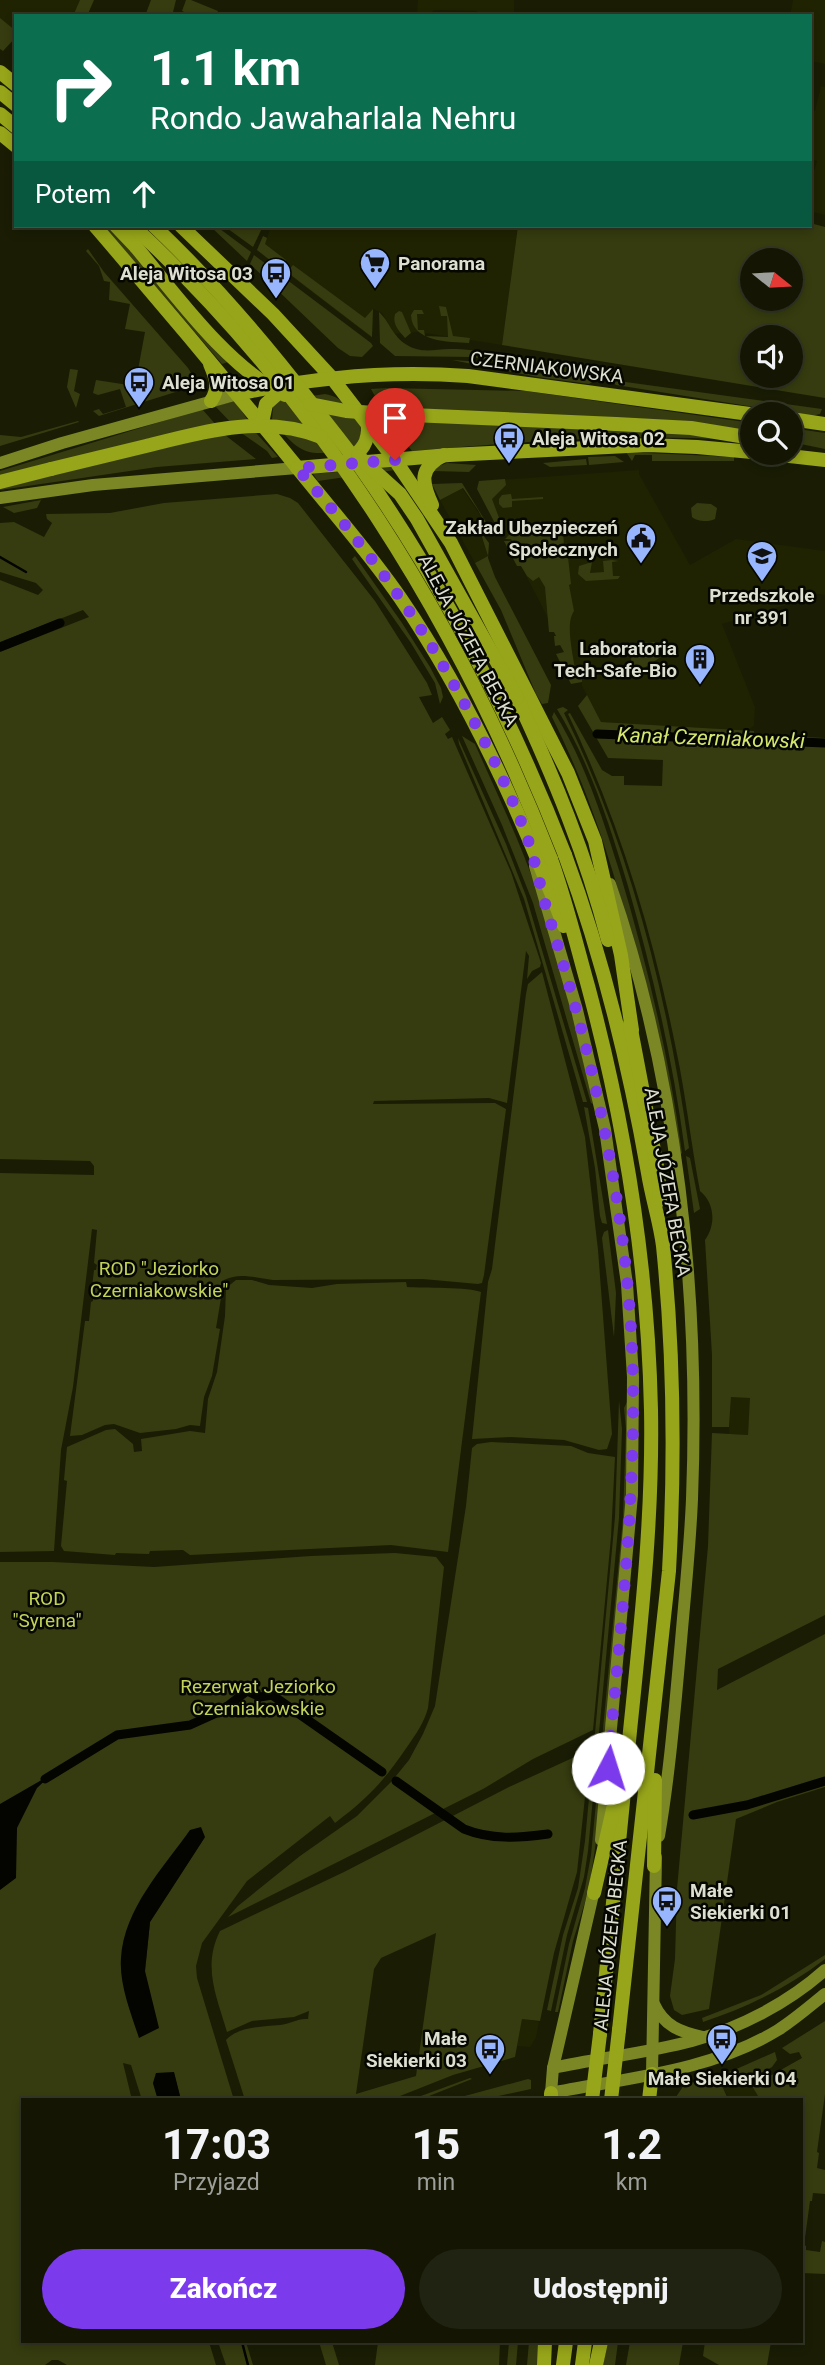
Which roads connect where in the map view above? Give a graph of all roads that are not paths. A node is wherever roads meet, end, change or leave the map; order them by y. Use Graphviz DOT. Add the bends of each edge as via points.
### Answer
graph roads {
  1 [pos="0,72"];
  2 [pos="14,83"];
  3 [pos="0,92"];
  4 [pos="14,103"];
  5 [pos="0,114"];
  6 [pos="14,125"];
  7 [pos="0,133"];
  8 [pos="14,144"];
  9 [pos="97,228"];
  10 [pos="118,228"];
  11 [pos="135,228"];
  12 [pos="156,228"];
  13 [pos="183,228"];
  14 [pos="207,356"];
  15 [pos="332,378"];
  16 [pos="287,385"];
  17 [pos="238,394"];
  18 [pos="211,401"];
  19 [pos="740,413"];
  20 [pos="803,421"];
  21 [pos="261,423"];
  22 [pos="368,424"];
  23 [pos="825,424"];
  24 [pos="740,436"];
  25 [pos="803,448"];
  26 [pos="740,451"];
  27 [pos="825,453"];
  28 [pos="444,455"];
  29 [pos="803,458"];
  30 [pos="395,460"];
  31 [pos="825,460"];
  32 [pos="0,463"];
  33 [pos="336,465"];
  34 [pos="297,468"];
  35 [pos="0,482"];
  36 [pos="0,498"];
  37 [pos="439,523"];
  38 [pos="527,839"];
  39 [pos="595,841"];
  40 [pos="558,857"];
  41 [pos="587,982"];
  42 [pos="632,1030"];
  43 [pos="663,1243"];
  44 [pos="654,1725"];
  45 [pos="629,1740"];
  46 [pos="654,1866"];
  47 [pos="594,1893"];
  48 [pos="825,1970"];
  49 [pos="825,1994"];
  50 [pos="653,2002"];
  51 [pos="703,2037"];
  52 [pos="653,2048"];
  53 [pos="554,2068"];
  54 [pos="652,2074"];
  55 [pos="551,2096"];
  56 [pos="592,2098"];
  57 [pos="611,2098"];
  58 [pos="649,2098"];
  59 [pos="545,2343"];
  60 [pos="566,2343"];
  61 [pos="584,2343"];
  62 [pos="601,2343"];
  63 [pos="544,2365"];
  64 [pos="563,2365"];
  65 [pos="582,2365"];
  66 [pos="596,2365"];
  1 -- 2 [label="main road"];
  3 -- 4 [label="main road"];
  5 -- 6 [label="main road"];
  7 -- 8 [label="main road"];
  9 -- 14 [label="main road"];
  10 -- 24 [label="main road, bridge" via="249,374 299,401 346,411 691,428"];
  11 -- 40 [label="main road, ALEJA JÓZEFA BECKA, bridge" via="231,327 309,422 389,534 458,651"];
  12 -- 40 [label="main road, ALEJA JÓZEFA BECKA, bridge" via="242,318 362,469 401,527 470,644 538,786"];
  13 -- 15 [label="main road"];
  14 -- 17 [label="main road"];
  14 -- 18 [label="main road" via="217,389"];
  15 -- 16 [label="main road"];
  15 -- 19 [label="main road, CZERNIAKOWSKA" via="406,373 468,376"];
  15 -- 22 [label="main road"];
  16 -- 17 [label="main road"];
  16 -- 21 [label="main road" via="266,404"];
  17 -- 18 [label="main road"];
  17 -- 21 [label="main road"];
  18 -- 32 [label="main road"];
  20 -- 23 [label="main road"];
  21 -- 34 [label="main road"];
  22 -- 30 [label="main road, ALEJA JÓZEFA BECKA"];
  22 -- 33 [label="main road" via="366,442 359,452"];
  25 -- 27 [label="main road"];
  26 -- 28 [label="main road" via="648,445"];
  28 -- 30 [label="main road"];
  28 -- 37 [label="main road" via="430,465 424,478"];
  29 -- 31 [label="main road"];
  30 -- 33 [label="main road"];
  30 -- 37 [label="main road, ALEJA JÓZEFA BECKA"];
  33 -- 34 [label="main road"];
  34 -- 36 [label="main road" via="93,485"];
  34 -- 38 [label="main road, ALEJA JÓZEFA BECKA" via="378,567 421,629 468,712"];
  35 -- 42 [label="main road, bridge" via="189,435 256,426 314,435 362,458 400,494 517,698 580,846"];
  37 -- 39 [label="main road, ALEJA JÓZEFA BECKA" via="568,773"];
  38 -- 41 [label="main road"];
  38 -- 47 [label="main road, ALEJA JÓZEFA BECKA" via="577,1010 605,1129 629,1311 632,1495"];
  39 -- 42 [label="main road" via="621,955"];
  39 -- 46 [label="main road, ALEJA JÓZEFA BECKA" via="624,923 656,1055 683,1218 691,1328 692,1499 670,1759"];
  40 -- 41 [label="main road, ALEJA JÓZEFA BECKA"];
  40 -- 43 [label="main road, ALEJA JÓZEFA BECKA" via="591,932 611,1000"];
  41 -- 45 [label="main road, ALEJA JÓZEFA BECKA" via="629,1172 648,1352 649,1510"];
  42 -- 43 [label="main road" via="659,1177"];
  43 -- 44 [label="main road, ALEJA JÓZEFA BECKA" via="672,1349 673,1502"];
  44 -- 46 [label="main road"];
  44 -- 57 [label="main road, ALEJA JÓZEFA BECKA, bridge"];
  45 -- 47 [label="main road"];
  45 -- 56 [label="main road, ALEJA JÓZEFA BECKA, bridge"];
  46 -- 50 [label="main road, ALEJA JÓZEFA BECKA"];
  47 -- 53 [label="main road, ALEJA JÓZEFA BECKA"];
  48 -- 51 [label="main road" via="784,2002"];
  49 -- 54 [label="main road" via="779,2030 751,2044 692,2066"];
  50 -- 51 [label="main road" via="672,2026"];
  50 -- 52 [label="main road, ALEJA JÓZEFA BECKA"];
  51 -- 52 [label="main road"];
  52 -- 53 [label="main road"];
  52 -- 54 [label="main road, ALEJA JÓZEFA BECKA"];
  53 -- 55 [label="main road, ALEJA JÓZEFA BECKA"];
  54 -- 55 [label="main road"];
  54 -- 58 [label="main road"];
  59 -- 63 [label="main road"];
  60 -- 64 [label="main road"];
  61 -- 65 [label="main road"];
  62 -- 66 [label="main road"];
}
